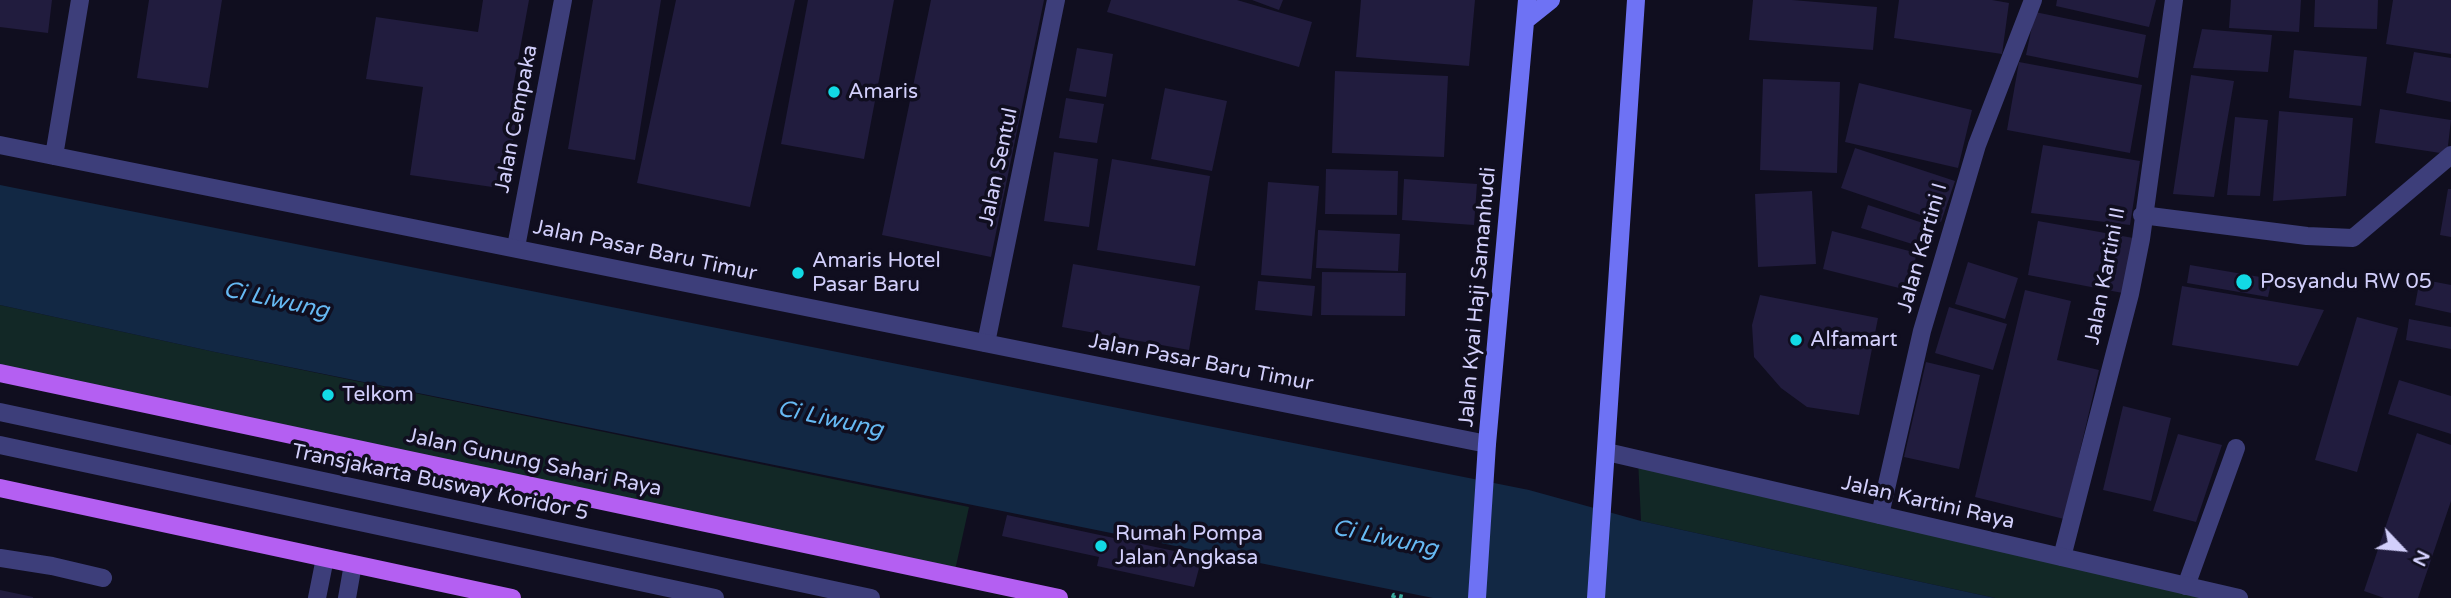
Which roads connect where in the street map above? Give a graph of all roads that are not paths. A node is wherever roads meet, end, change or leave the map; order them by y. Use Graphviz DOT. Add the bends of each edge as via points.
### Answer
graph roads {
  1 [pos="80,0"];
  2 [pos="563,0"];
  3 [pos="1056,0"];
  4 [pos="1527,0"];
  5 [pos="1551,0"];
  6 [pos="1636,0"];
  7 [pos="2033,0"];
  8 [pos="2174,0"];
  9 [pos="1526,20"];
  10 [pos="0,145"];
  11 [pos="2451,155"];
  12 [pos="54,156"];
  13 [pos="2143,215"];
  14 [pos="516,247"];
  15 [pos="986,343"];
  16 [pos="0,373"];
  17 [pos="0,412"];
  18 [pos="1488,444"];
  19 [pos="0,445"];
  20 [pos="2236,448"];
  21 [pos="1607,452"];
  22 [pos="0,488"];
  23 [pos="1881,515"];
  24 [pos="2062,557"];
  25 [pos="0,558"];
  26 [pos="325,558"];
  27 [pos="353,564"];
  28 [pos="103,578"];
  29 [pos="2186,586"];
  30 [pos="317,598"];
  31 [pos="347,598"];
  32 [pos="509,598"];
  33 [pos="715,598"];
  34 [pos="871,598"];
  35 [pos="1059,598"];
  36 [pos="1477,598"];
  37 [pos="1596,598"];
  38 [pos="2239,598"];
  1 -- 12 [label="street"];
  2 -- 14 [label="street, Jalan Cempaka"];
  3 -- 15 [label="street, Jalan Sentul"];
  4 -- 9 [label="main road, Jalan Kyai Haji Samanhudi"];
  5 -- 9 [label="main road"];
  6 -- 21 [label="main road"];
  7 -- 23 [label="street, Jalan Kartini I" via="1977,145 1922,331"];
  8 -- 13 [label="street, Jalan Kartini II"];
  9 -- 18 [label="main road, Jalan Kyai Haji Samanhudi"];
  10 -- 12 [label="street, Jalan Pasar Baru Timur"];
  11 -- 13 [label="street" via="2353,238"];
  12 -- 14 [label="street, Jalan Pasar Baru Timur"];
  13 -- 24 [label="street, Jalan Kartini II" via="2130,294"];
  14 -- 15 [label="street, Jalan Pasar Baru Timur"];
  15 -- 18 [label="street, Jalan Pasar Baru Timur"];
  16 -- 35 [label="main road, Jalan Gunung Sahari Raya"];
  17 -- 34 [label="street, Transjakarta Busway Koridor 5"];
  18 -- 36 [label="main road, Jalan Kyai Haji Samanhudi"];
  19 -- 33 [label="street"];
  20 -- 29 [label="street"];
  21 -- 23 [label="street, Jalan Kartini Raya"];
  21 -- 37 [label="main road"];
  22 -- 26 [label="main road"];
  23 -- 24 [label="street, Jalan Kartini Raya"];
  24 -- 29 [label="street, Jalan Kartini Raya"];
  25 -- 28 [label="street"];
  26 -- 27 [label="main road"];
  26 -- 30 [label="street"];
  27 -- 31 [label="street"];
  27 -- 32 [label="main road"];
  29 -- 38 [label="street, Jalan Kartini Raya"];
}
